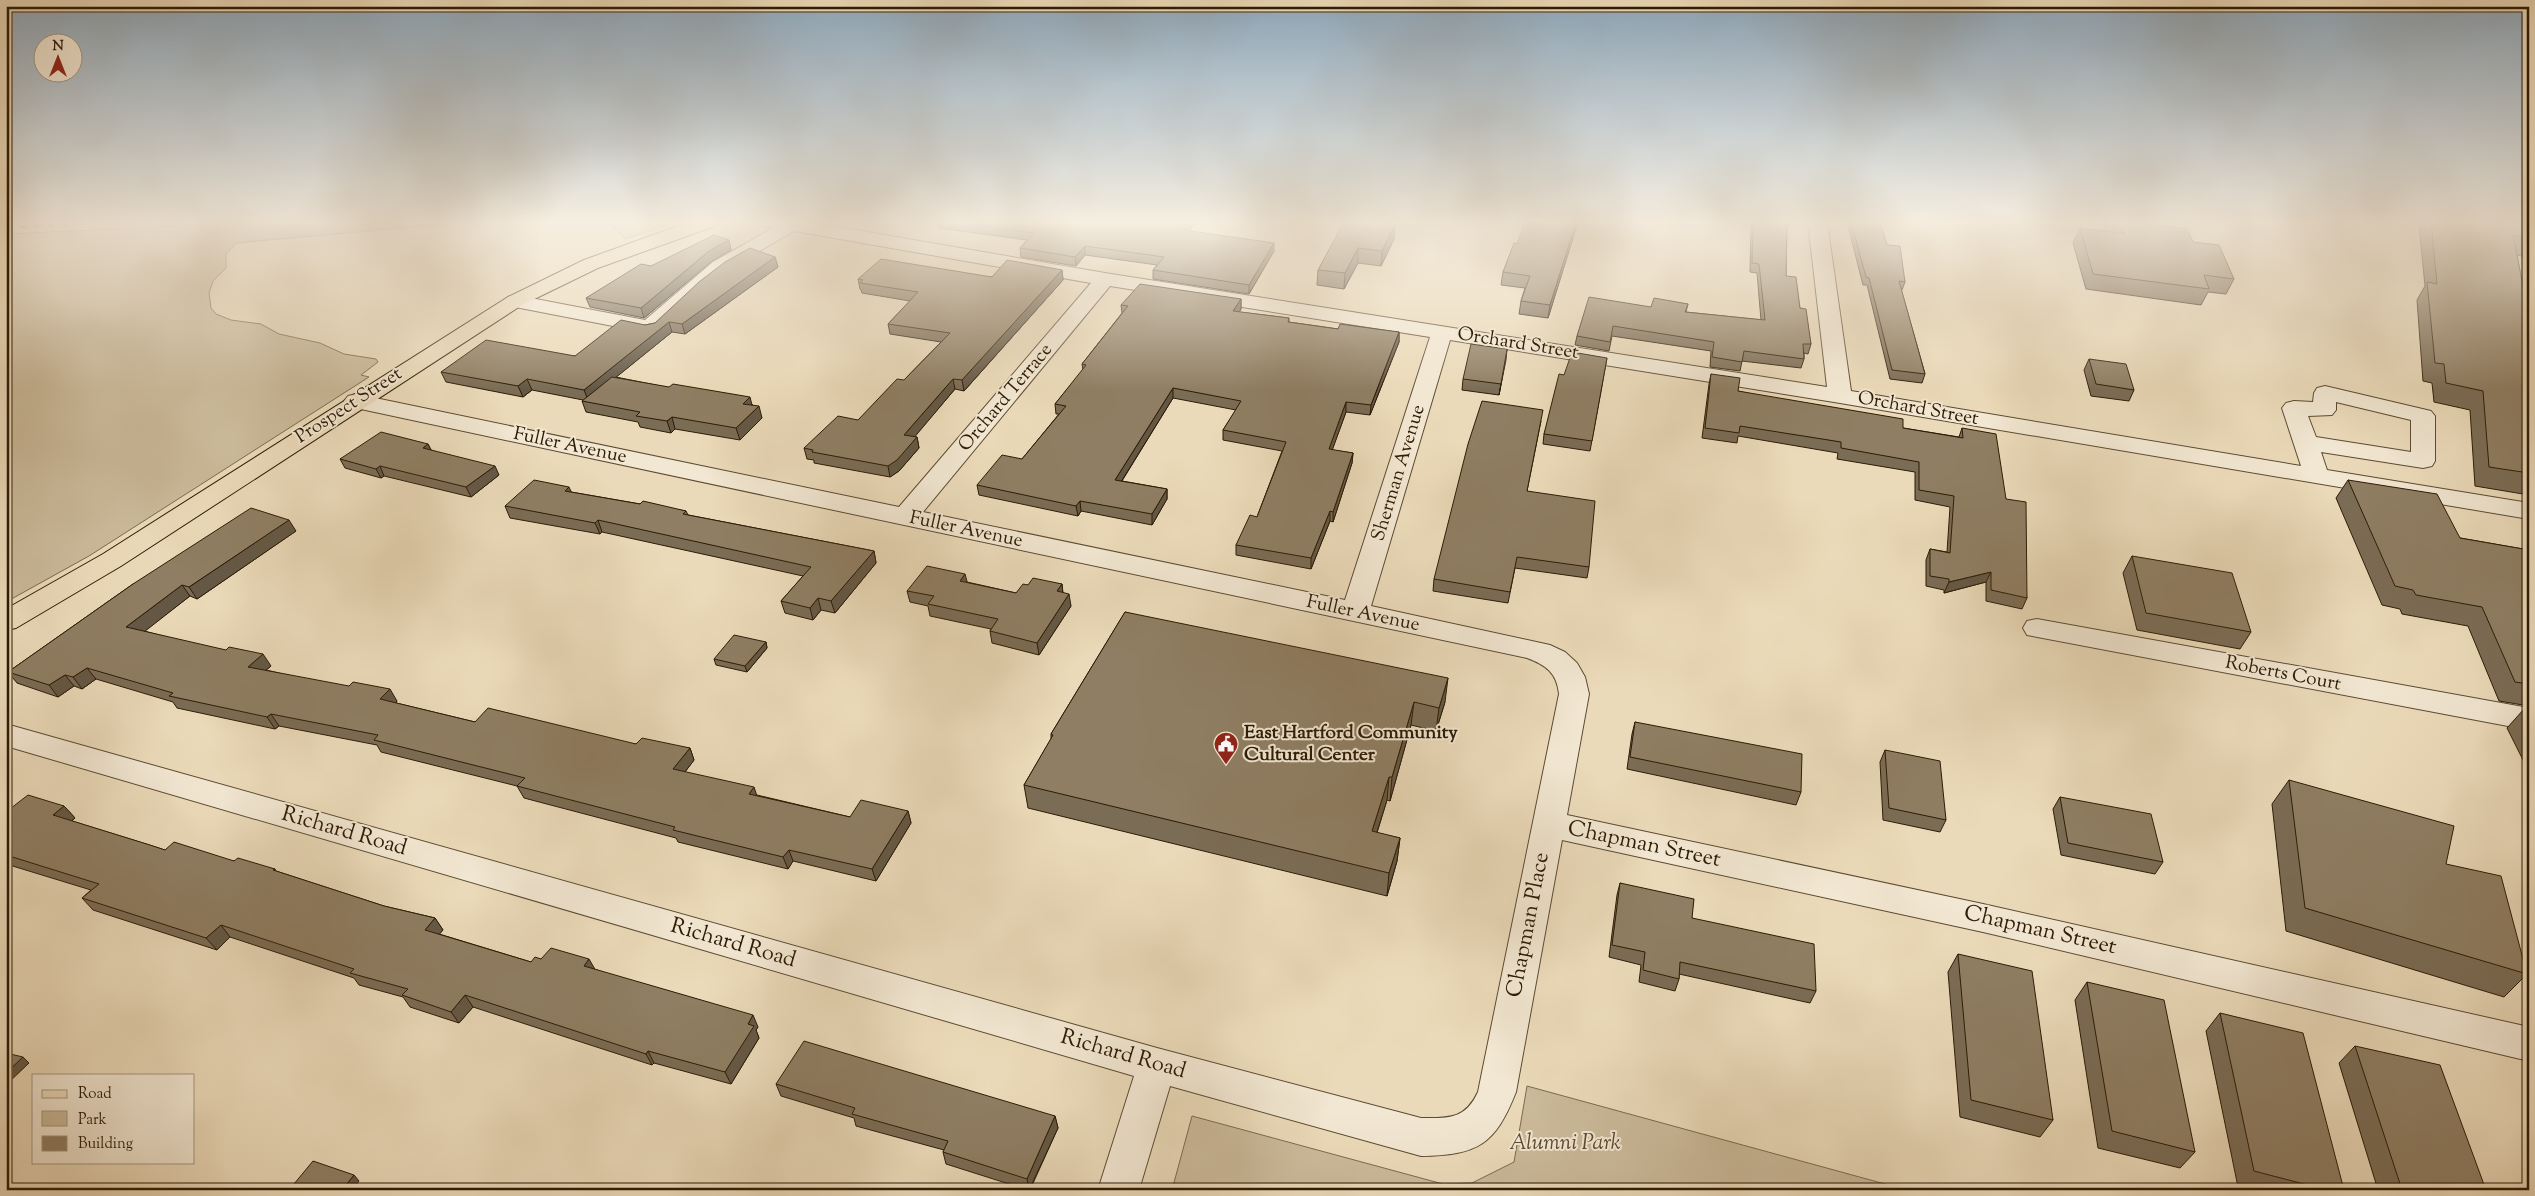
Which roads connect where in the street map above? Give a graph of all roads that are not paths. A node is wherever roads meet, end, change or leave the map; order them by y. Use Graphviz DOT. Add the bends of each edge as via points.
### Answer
graph roads {
  1 [pos="563,278"];
  2 [pos="705,278"];
  3 [pos="1098,278"];
  4 [pos="1824,278"];
  5 [pos="1105,279"];
  6 [pos="515,301"];
  7 [pos="1442,332"];
  8 [pos="1840,396"];
  9 [pos="356,401"];
  10 [pos="2305,442"];
  11 [pos="2316,476"];
  12 [pos="2529,511"];
  13 [pos="905,517"];
  14 [pos="1355,613"];
  15 [pos="6,621"];
  16 [pos="2037,628"];
  17 [pos="1570,672"];
  18 [pos="2529,719"];
  19 [pos="6,735"];
  20 [pos="1549,824"];
  21 [pos="2529,1044"];
  22 [pos="1157,1065"];
  23 [pos="1462,1134"];
  24 [pos="1118,1190"];
  1 -- 6 [label="main road, Prospect Street"];
  2 -- 6 [label="street" via="648,327"];
  3 -- 5 [label="street, Orchard Street"];
  4 -- 8 [label="street"];
  5 -- 7 [label="street, Orchard Street"];
  5 -- 13 [label="street, Orchard Terrace"];
  6 -- 9 [label="main road, Prospect Street"];
  7 -- 8 [label="street, Orchard Street"];
  7 -- 14 [label="street, Sherman Avenue"];
  8 -- 11 [label="street, Orchard Street"];
  9 -- 13 [label="street, Fuller Avenue"];
  9 -- 15 [label="main road, Prospect Street" via="112,560"];
  10 -- 10 [label="street" via="2423,460 2423,416 2325,393 2324,410 2294,408"];
  10 -- 11 [label="street"];
  11 -- 12 [label="street, Orchard Street"];
  13 -- 14 [label="street, Fuller Avenue"];
  14 -- 17 [label="street, Fuller Avenue" via="1531,649 1547,654"];
  16 -- 18 [label="street, Roberts Court"];
  17 -- 20 [label="street, Chapman Place" via="1574,694"];
  19 -- 22 [label="street, Richard Road"];
  20 -- 21 [label="street, Chapman Street" via="1983,918"];
  20 -- 23 [label="street, Chapman Place" via="1497,1092 1491,1109 1479,1124"];
  22 -- 23 [label="street, Richard Road" via="1421,1138 1442,1139"];
  22 -- 24 [label="street"];
}
